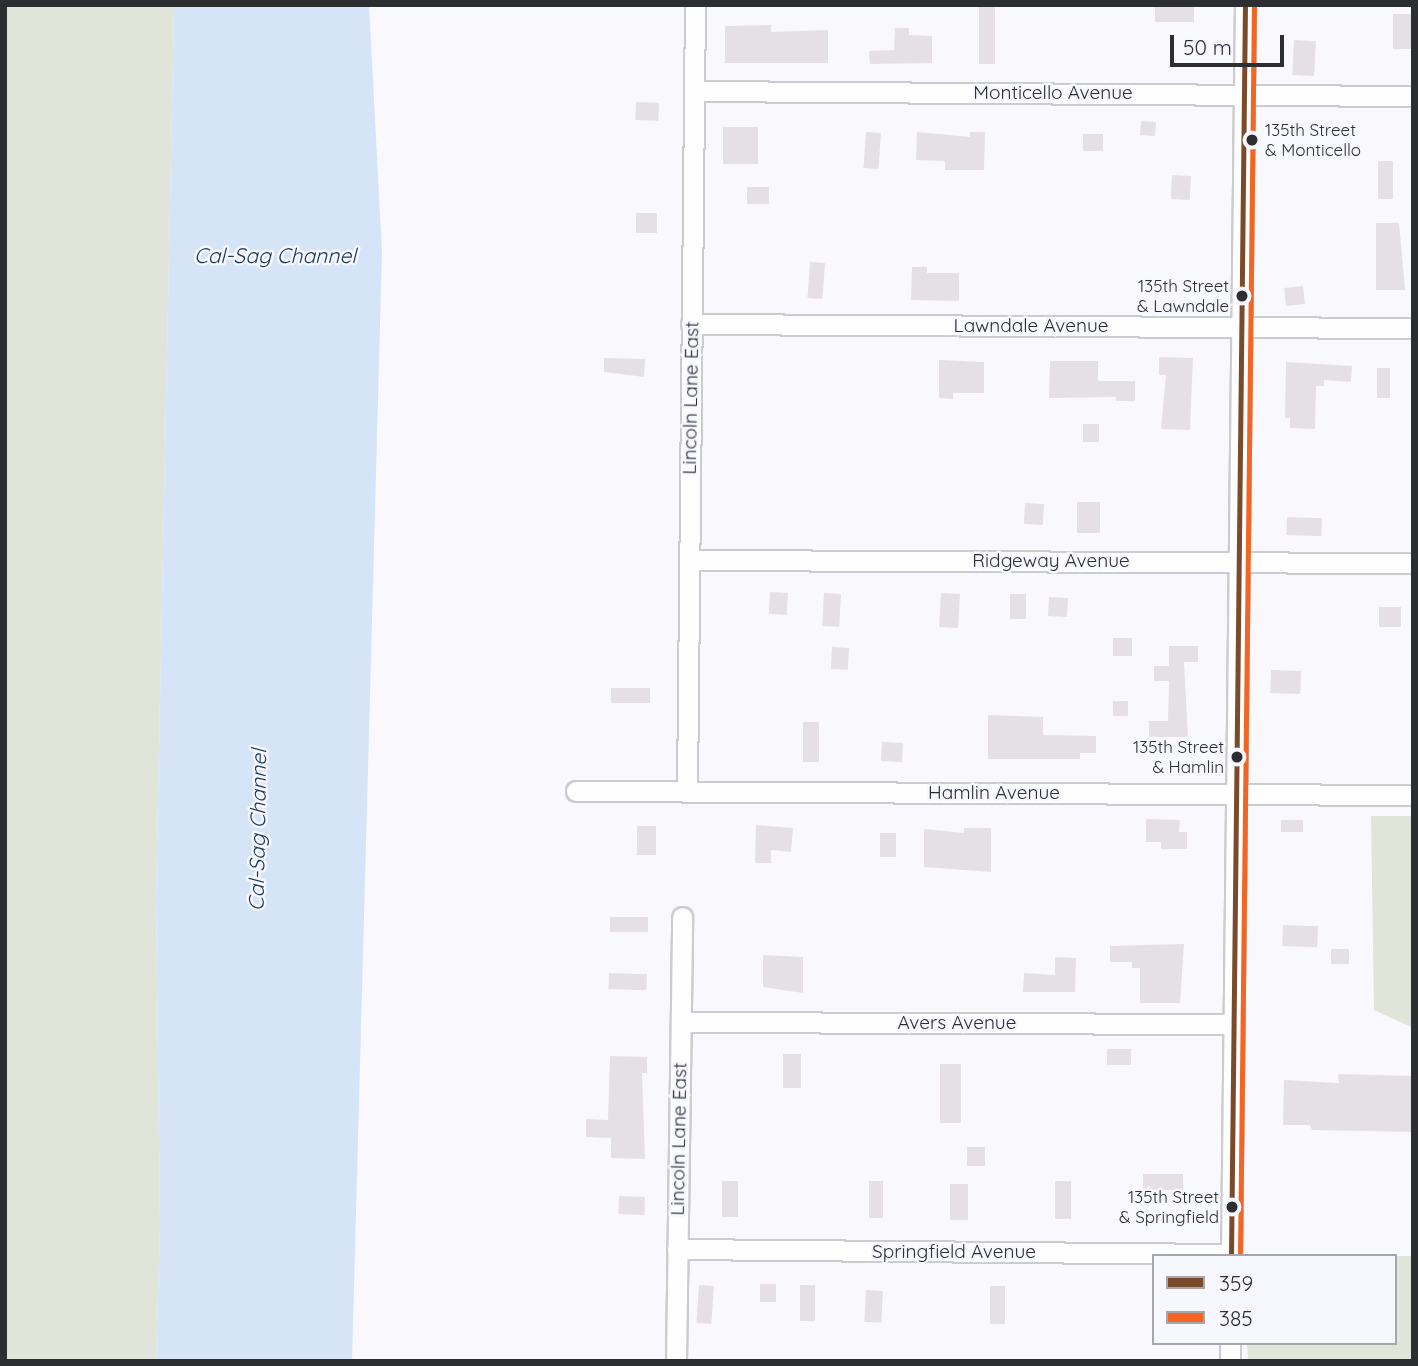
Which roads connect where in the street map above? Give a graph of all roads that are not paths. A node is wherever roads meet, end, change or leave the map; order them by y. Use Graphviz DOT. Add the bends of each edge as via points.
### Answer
graph roads {
  1 [pos="695,5"];
  2 [pos="1244,5"];
  3 [pos="694,91"];
  4 [pos="1243,94"];
  5 [pos="1413,96"];
  6 [pos="691,324"];
  7 [pos="1241,327"];
  8 [pos="1413,328"];
  9 [pos="689,560"];
  10 [pos="1238,562"];
  11 [pos="1413,563"];
  12 [pos="576,791"];
  13 [pos="687,792"];
  14 [pos="1236,794"];
  15 [pos="1413,795"];
  16 [pos="682,917"];
  17 [pos="681,1022"];
  18 [pos="1234,1024"];
  19 [pos="677,1249"];
  20 [pos="1152,1254"];
  21 [pos="1231,1254"];
  22 [pos="676,1361"];
  1 -- 3 [label="street, Lincoln Lane East"];
  2 -- 4 [label="street"];
  3 -- 4 [label="street, Monticello Avenue"];
  3 -- 6 [label="street, Lincoln Lane East"];
  4 -- 5 [label="street, Monticello Avenue"];
  4 -- 7 [label="street"];
  6 -- 7 [label="street, Lawndale Avenue"];
  6 -- 9 [label="street, Lincoln Lane East"];
  7 -- 8 [label="street, Lawndale Avenue"];
  7 -- 10 [label="street"];
  9 -- 10 [label="street, Ridgeway Avenue"];
  9 -- 13 [label="street, Lincoln Lane East"];
  10 -- 11 [label="street, Ridgeway Avenue"];
  10 -- 14 [label="street"];
  12 -- 13 [label="street, Hamlin Avenue"];
  13 -- 14 [label="street, Hamlin Avenue"];
  14 -- 15 [label="street, Hamlin Avenue"];
  14 -- 18 [label="street"];
  16 -- 17 [label="street, Lincoln Lane East"];
  17 -- 18 [label="street, Avers Avenue"];
  17 -- 19 [label="street, Lincoln Lane East"];
  18 -- 21 [label="street"];
  19 -- 20 [label="street, Springfield Avenue"];
  19 -- 22 [label="street, Lincoln Lane East"];
}
